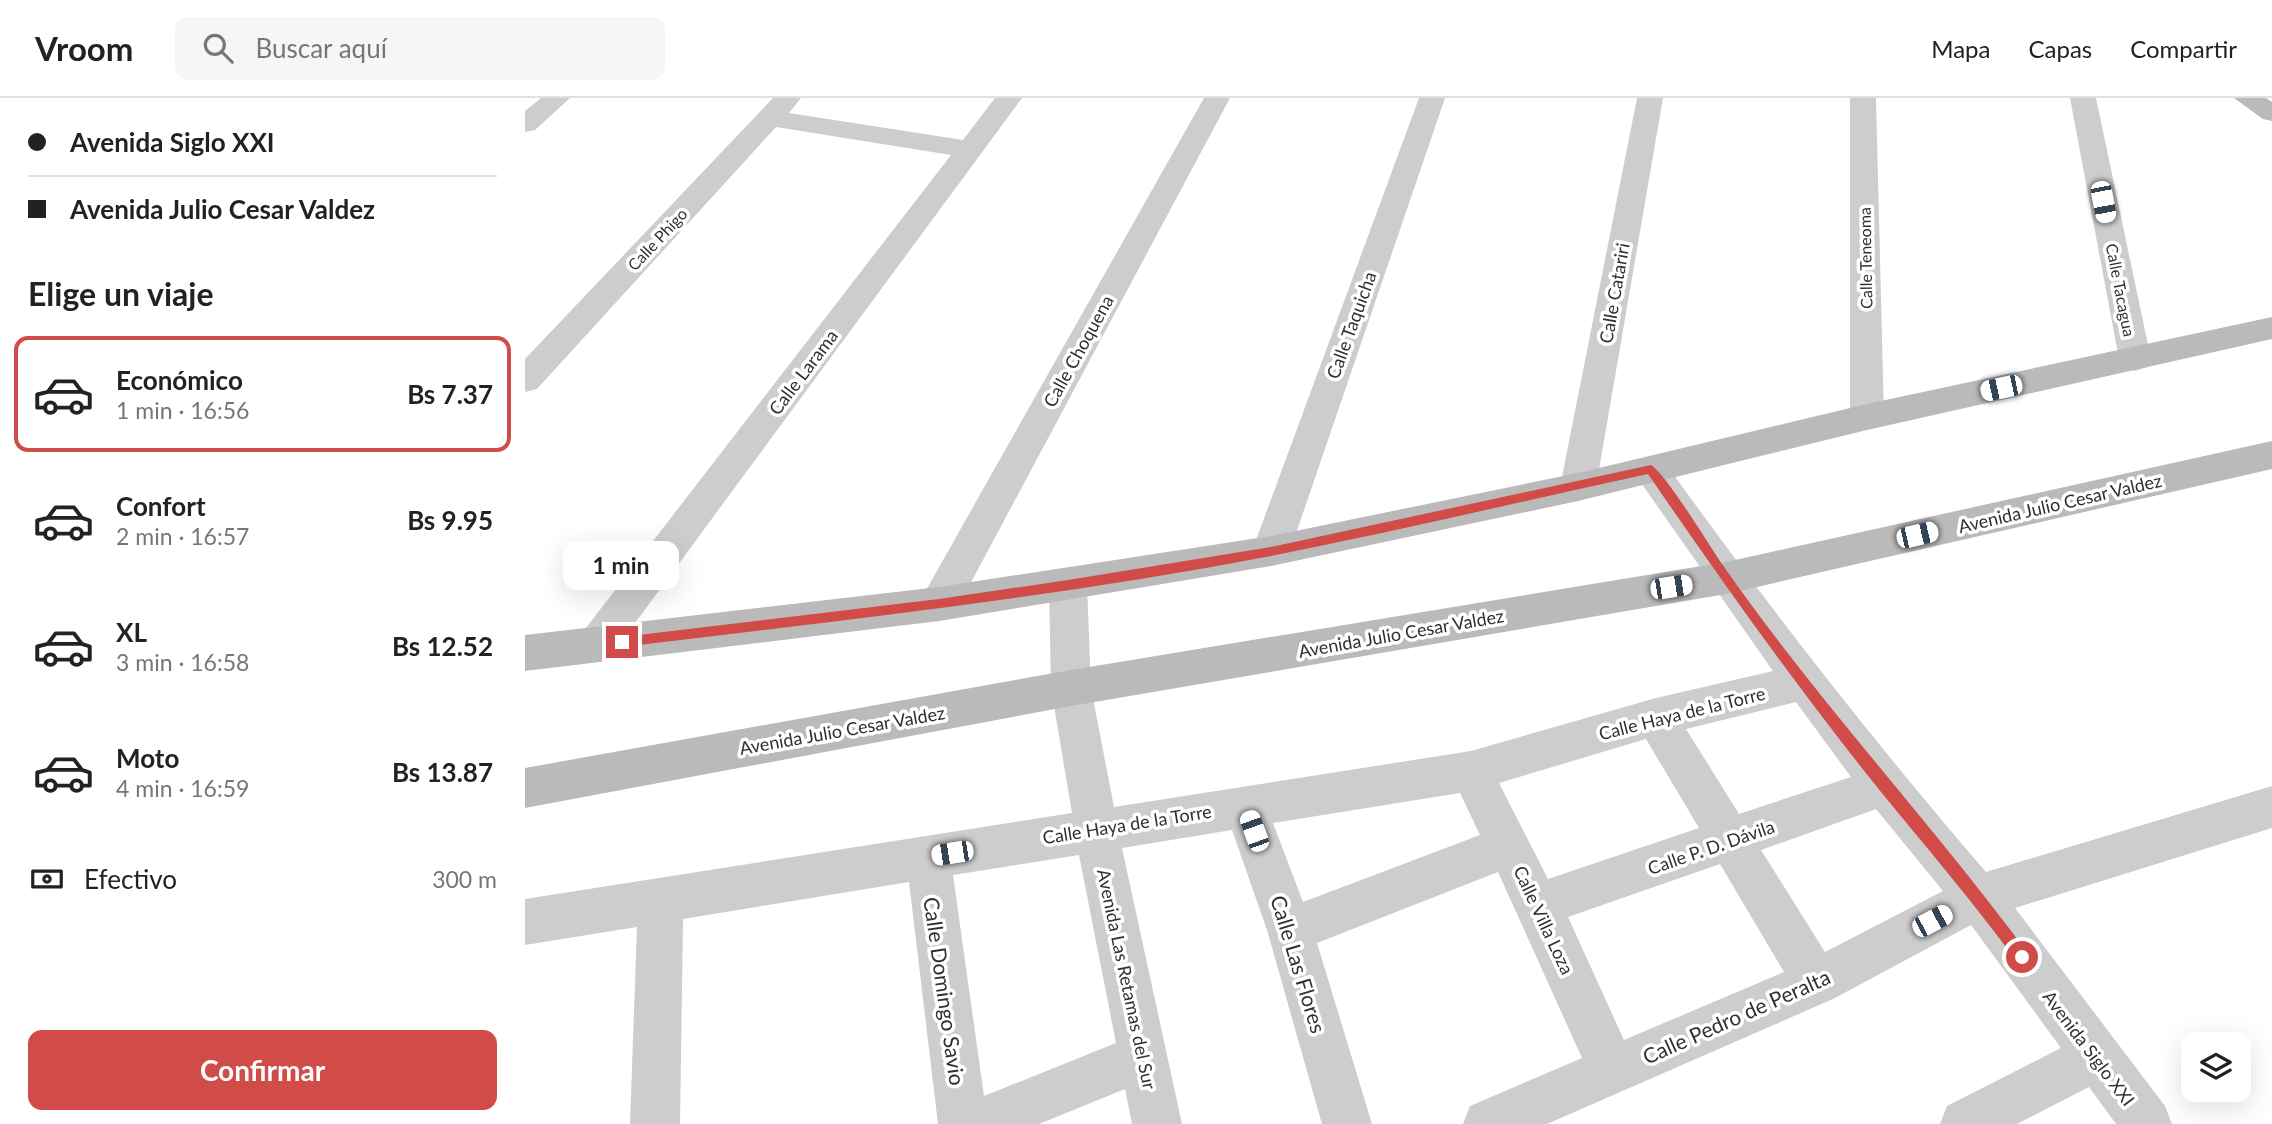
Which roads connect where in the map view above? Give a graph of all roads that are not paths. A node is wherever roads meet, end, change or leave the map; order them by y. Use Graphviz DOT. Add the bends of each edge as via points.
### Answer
graph roads {
  1 [pos="557,98"];
  2 [pos="1009,98"];
  3 [pos="1217,98"];
  4 [pos="1432,98"];
  5 [pos="1650,98"];
  6 [pos="1863,98"];
  7 [pos="2083,98"];
  8 [pos="2247,98"];
  9 [pos="779,108"];
  10 [pos="2272,113"];
  11 [pos="525,124"];
  12 [pos="971,150"];
  13 [pos="2272,328"];
  14 [pos="2135,359"];
  15 [pos="525,380"];
  16 [pos="1867,417"];
  17 [pos="2272,455"];
  18 [pos="1651,470"];
  19 [pos="1578,487"];
  20 [pos="1271,551"];
  21 [pos="1726,578"];
  22 [pos="1068,585"];
  23 [pos="939,604"];
  24 [pos="596,645"];
  25 [pos="525,653"];
  26 [pos="1805,682"];
  27 [pos="1071,688"];
  28 [pos="1656,717"];
  29 [pos="1471,771"];
  30 [pos="1884,786"];
  31 [pos="525,788"];
  32 [pos="1245,806"];
  33 [pos="2272,807"];
  34 [pos="1096,829"];
  35 [pos="1731,841"];
  36 [pos="1509,846"];
  37 [pos="927,857"];
  38 [pos="1978,897"];
  39 [pos="661,902"];
  40 [pos="1538,905"];
  41 [pos="525,922"];
  42 [pos="1290,930"];
  43 [pos="1816,982"];
  44 [pos="1143,1057"];
  45 [pos="2095,1058"];
  46 [pos="1612,1071"];
  47 [pos="655,1124"];
  48 [pos="963,1124"];
  49 [pos="977,1124"];
  50 [pos="1157,1124"];
  51 [pos="1347,1124"];
  52 [pos="1488,1124"];
  53 [pos="1965,1124"];
  54 [pos="2147,1124"];
  1 -- 11 [label="street"];
  2 -- 12 [label="street, Calle Larama"];
  3 -- 23 [label="street, Calle Choquena"];
  4 -- 20 [label="street, Calle Taquicha"];
  5 -- 19 [label="street, Calle Catariri"];
  6 -- 16 [label="street, Calle Teneoma"];
  7 -- 14 [label="street, Calle Tacagua"];
  8 -- 10 [label="main road"];
  9 -- 12 [label="street"];
  9 -- 15 [label="street, Calle Phigo"];
  12 -- 24 [label="street, Calle Larama"];
  13 -- 14 [label="main road"];
  14 -- 16 [label="main road"];
  16 -- 18 [label="main road"];
  17 -- 21 [label="main road, Avenida Julio Cesar Valdez"];
  18 -- 19 [label="main road"];
  18 -- 21 [label="street, Avenida Siglo XXI"];
  19 -- 20 [label="main road"];
  20 -- 22 [label="main road"];
  21 -- 26 [label="street, Avenida Siglo XXI"];
  21 -- 27 [label="main road, Avenida Julio Cesar Valdez"];
  22 -- 23 [label="main road"];
  22 -- 27 [label="street, Avenida Las Retamas del Sur"];
  23 -- 24 [label="main road"];
  24 -- 25 [label="main road"];
  26 -- 28 [label="street, Calle Haya de la Torre"];
  26 -- 30 [label="street, Avenida Siglo XXI"];
  27 -- 31 [label="main road, Avenida Julio Cesar Valdez"];
  27 -- 34 [label="street, Avenida Las Retamas del Sur"];
  28 -- 29 [label="street, Calle Haya de la Torre"];
  28 -- 35 [label="street"];
  29 -- 32 [label="street, Calle Haya de la Torre"];
  29 -- 36 [label="street, Calle Villa Loza"];
  30 -- 35 [label="street, Calle P. D. Dávila"];
  30 -- 38 [label="street, Avenida Siglo XXI"];
  32 -- 34 [label="street, Calle Haya de la Torre"];
  32 -- 42 [label="street, Calle Las Flores"];
  33 -- 38 [label="street, Calle Pedro de Peralta"];
  34 -- 37 [label="street, Calle Haya de la Torre"];
  34 -- 44 [label="street, Avenida Las Retamas del Sur"];
  35 -- 40 [label="street, Calle P. D. Dávila"];
  35 -- 43 [label="street"];
  36 -- 40 [label="street, Calle Villa Loza"];
  36 -- 42 [label="street"];
  37 -- 39 [label="street, Calle Haya de la Torre"];
  37 -- 48 [label="street, Calle Domingo Savio"];
  38 -- 43 [label="street, Calle Pedro de Peralta"];
  38 -- 45 [label="street, Avenida Siglo XXI"];
  39 -- 41 [label="street, Calle Haya de la Torre"];
  39 -- 47 [label="street"];
  40 -- 46 [label="street, Calle Villa Loza"];
  42 -- 51 [label="street, Calle Las Flores"];
  43 -- 46 [label="street, Calle Pedro de Peralta"];
  44 -- 49 [label="street"];
  44 -- 50 [label="street, Avenida Las Retamas del Sur"];
  45 -- 53 [label="street"];
  45 -- 54 [label="street, Avenida Siglo XXI"];
  46 -- 52 [label="street, Calle Pedro de Peralta"];
}
